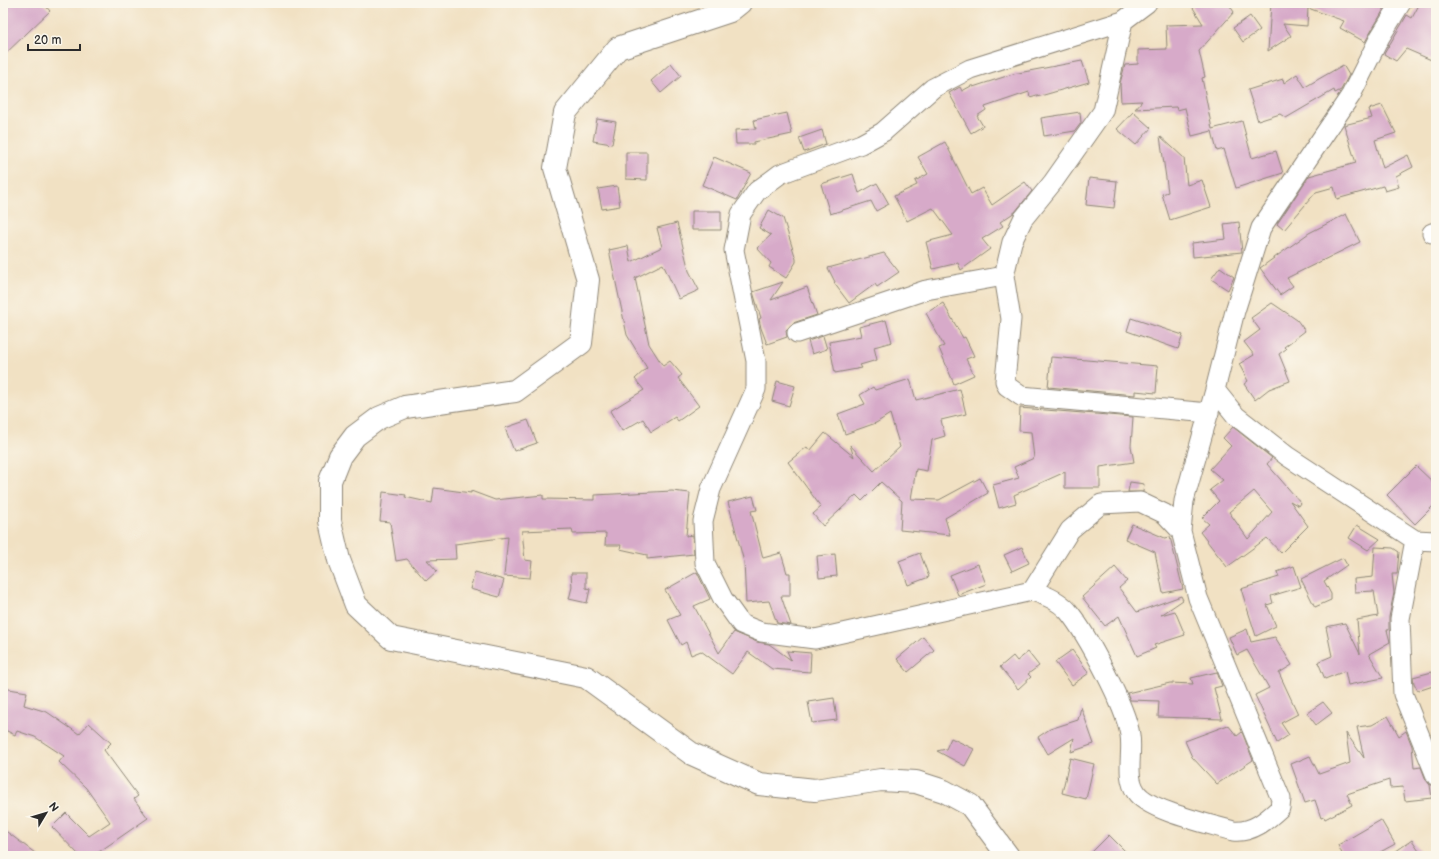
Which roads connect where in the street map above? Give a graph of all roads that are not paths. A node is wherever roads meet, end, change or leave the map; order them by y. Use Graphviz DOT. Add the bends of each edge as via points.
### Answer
graph roads {
  1 [pos="740,3"];
  2 [pos="1147,3"];
  3 [pos="1401,3"];
  4 [pos="1123,21"];
  5 [pos="1004,276"];
  6 [pos="797,333"];
  7 [pos="1215,390"];
  8 [pos="1209,413"];
  9 [pos="1181,531"];
  10 [pos="1415,540"];
  11 [pos="1436,541"];
  12 [pos="1032,591"];
  13 [pos="1436,776"];
  14 [pos="1008,856"];
  1 -- 14 [label="street" via="730,11 618,48 565,113 555,168 588,280 581,343 515,390 405,407 379,418 355,436 340,456 330,481 330,521 339,560 356,605 391,638 586,677 692,754 759,784 815,790 881,780 916,782 944,791 970,805"];
  2 -- 4 [label="street"];
  3 -- 7 [label="street" via="1380,37 1351,95 1261,228 1235,311"];
  4 -- 5 [label="street" via="1103,111 1053,182 1023,219 1012,242"];
  4 -- 12 [label="street" via="970,69 933,88 883,132 861,144 780,174 757,191 741,214 734,250 756,361 756,389 711,489 703,521 705,563 723,600 741,624 761,632 815,638"];
  5 -- 6 [label="street" via="926,290"];
  5 -- 8 [label="street" via="1011,319 1005,381 1014,392 1021,396"];
  7 -- 8 [label="street"];
  7 -- 10 [label="street" via="1236,416 1287,456"];
  8 -- 9 [label="street" via="1184,501"];
  9 -- 12 [label="street" via="1165,514 1140,502 1102,504 1070,530"];
  9 -- 12 [label="street" via="1198,598 1281,799 1280,808 1256,827 1243,832 1233,831 1153,806 1136,792 1130,778 1130,735 1124,712 1090,645 1067,611 1050,596"];
  10 -- 11 [label="street"];
  10 -- 13 [label="street" via="1400,619 1403,694"];
}
